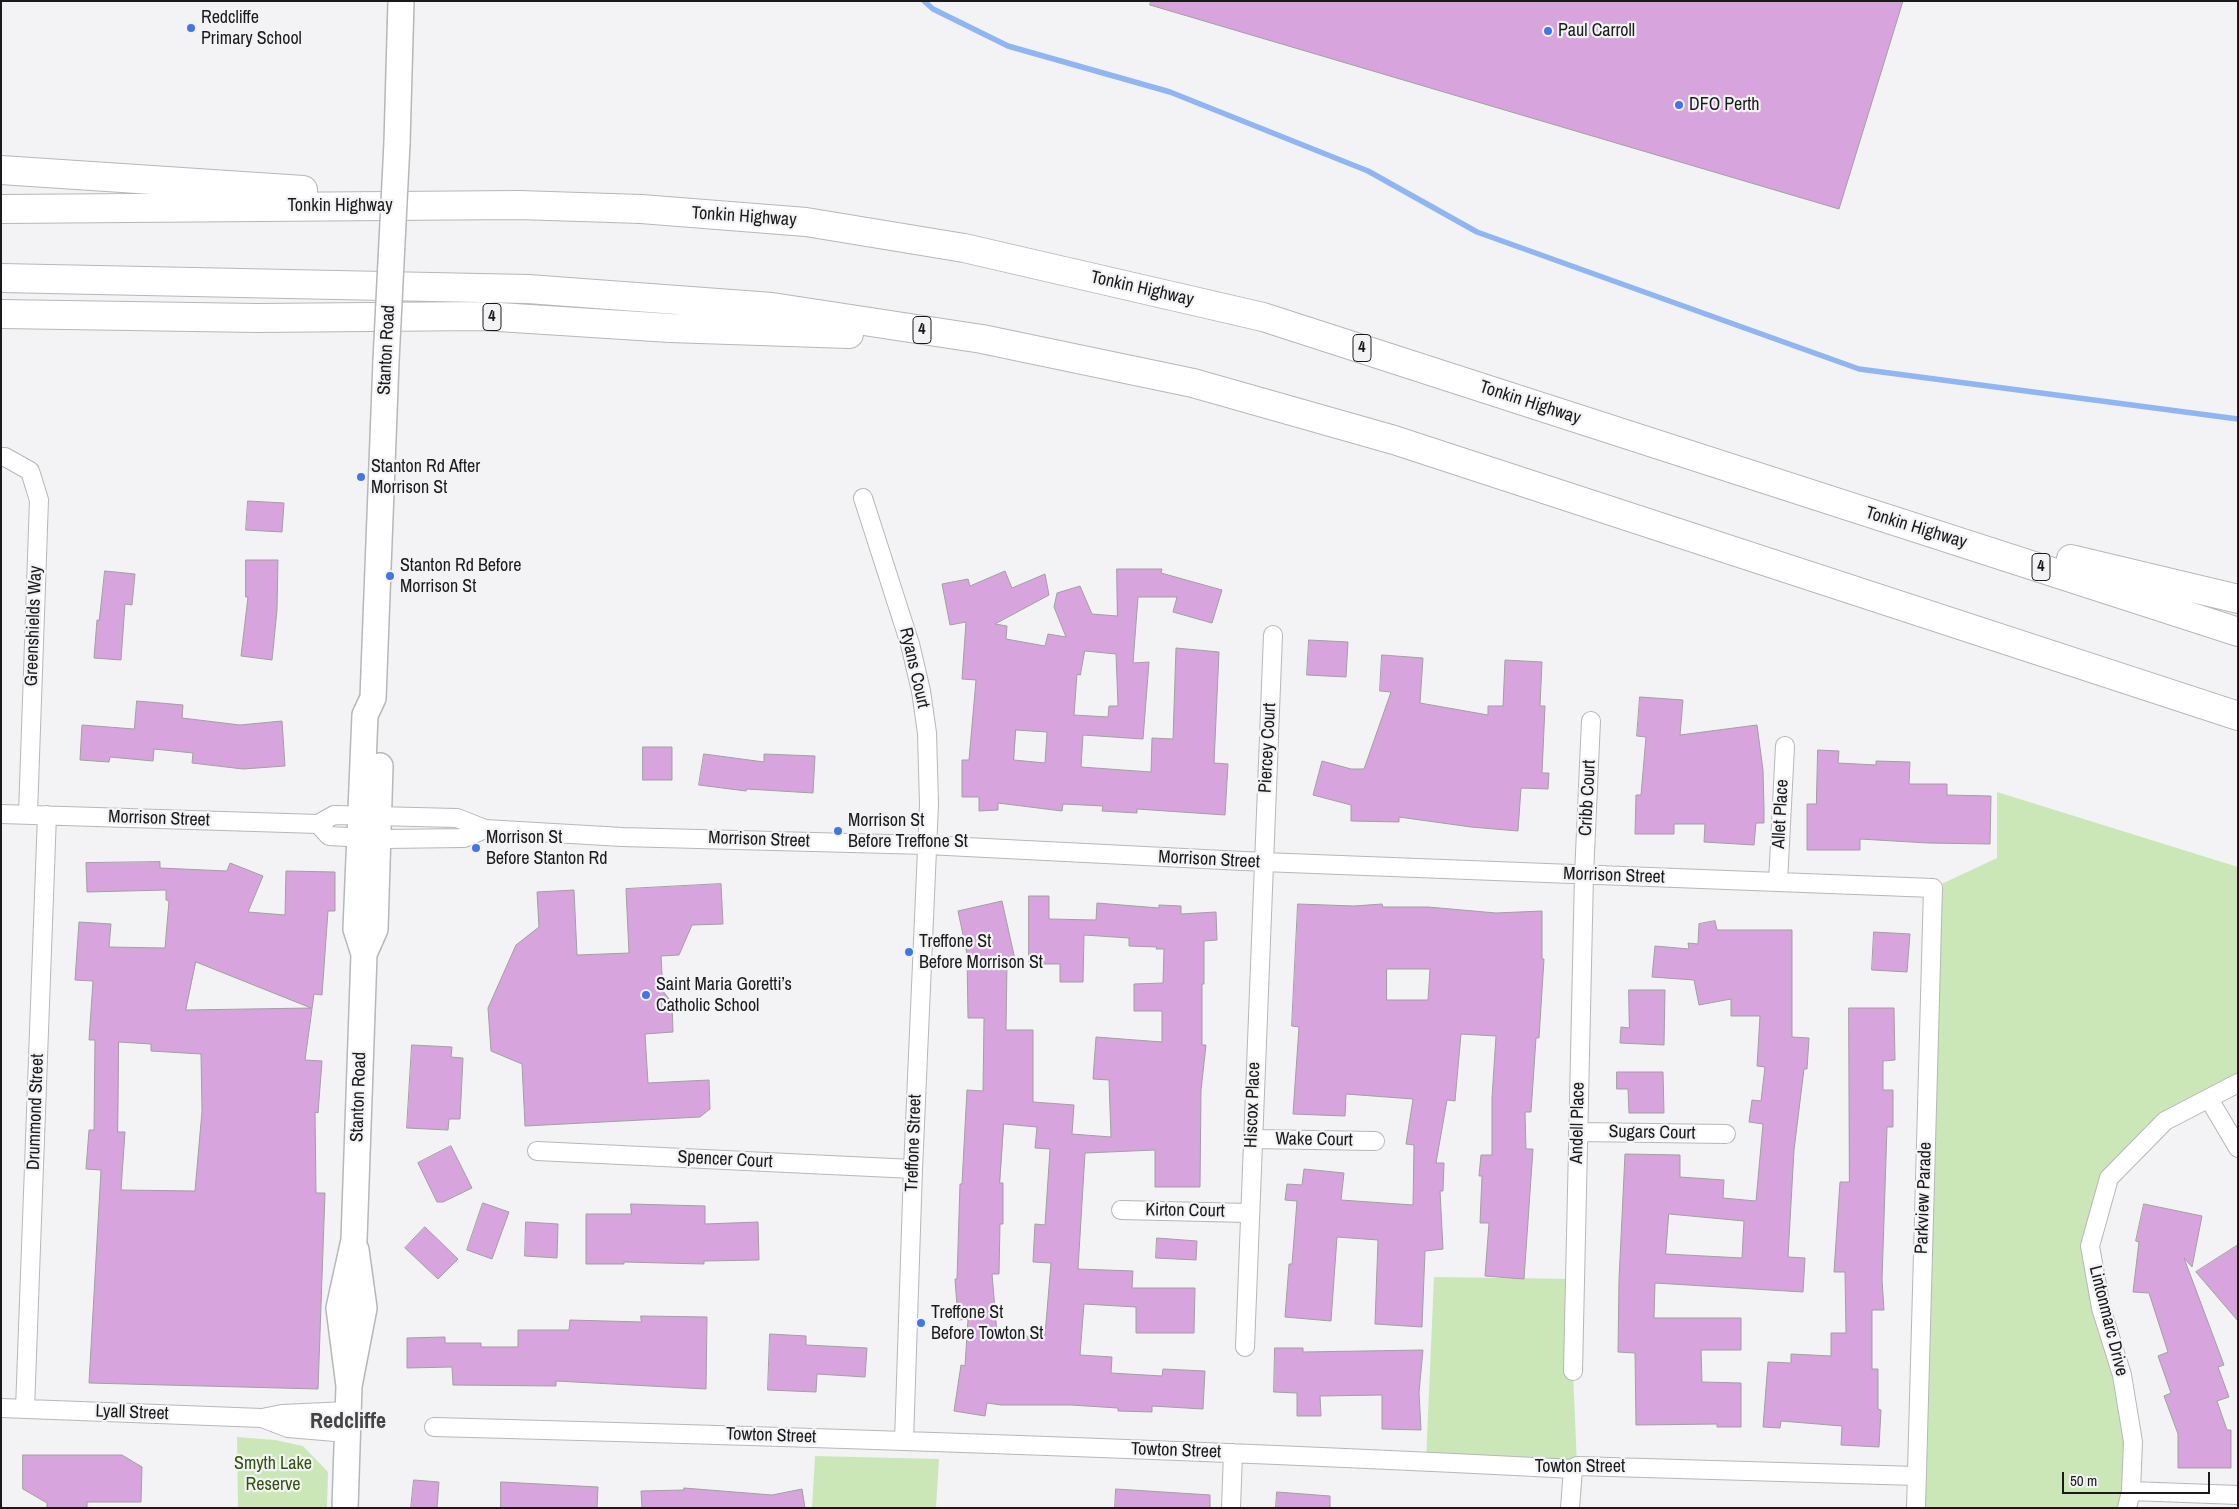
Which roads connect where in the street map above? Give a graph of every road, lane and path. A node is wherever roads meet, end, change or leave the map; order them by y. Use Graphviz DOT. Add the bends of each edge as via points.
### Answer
graph roads {
  1 [pos="401,1"];
  2 [pos="1,170"];
  3 [pos="519,205"];
  4 [pos="1,209"];
  5 [pos="1,278"];
  6 [pos="1,314"];
  7 [pos="982,339"];
  8 [pos="1,457"];
  9 [pos="862,498"];
  10 [pos="1843,505"];
  11 [pos="2238,599"];
  12 [pos="2238,632"];
  13 [pos="1273,634"];
  14 [pos="2113,676"];
  15 [pos="2238,716"];
  16 [pos="1591,721"];
  17 [pos="2238,736"];
  18 [pos="1785,746"];
  19 [pos="1,814"];
  20 [pos="28,814"];
  21 [pos="47,815"];
  22 [pos="318,824"];
  23 [pos="369,827"];
  24 [pos="485,829"];
  25 [pos="926,845"];
  26 [pos="1262,862"];
  27 [pos="1584,875"];
  28 [pos="1778,882"];
  29 [pos="1933,888"];
  30 [pos="2238,1083"];
  31 [pos="2209,1099"];
  32 [pos="1578,1132"];
  33 [pos="1726,1134"];
  34 [pos="1252,1139"];
  35 [pos="1375,1141"];
  36 [pos="2238,1148"];
  37 [pos="536,1150"];
  38 [pos="913,1169"];
  39 [pos="1121,1210"];
  40 [pos="1249,1213"];
  41 [pos="1245,1347"];
  42 [pos="1573,1371"];
  43 [pos="1,1408"];
  44 [pos="26,1409"];
  45 [pos="348,1422"];
  46 [pos="434,1427"];
  47 [pos="904,1441"];
  48 [pos="1233,1453"];
  49 [pos="1572,1469"];
  50 [pos="1916,1476"];
  51 [pos="2238,1495"];
  52 [pos="2129,1500"];
  53 [pos="345,1508"];
  54 [pos="1231,1508"];
  55 [pos="1570,1508"];
  56 [pos="1916,1508"];
  1 -- 23 [label="street, Stanton Road, bridge" via="373,698 365,715"];
  2 -- 3 [label="highway, 4"];
  3 -- 4 [label="highway, Tonkin Highway / 4"];
  3 -- 10 [label="highway, Tonkin Highway / 4" via="641,209 806,222 974,250 1263,317"];
  5 -- 7 [label="highway, 4" via="528,289 772,307"];
  6 -- 7 [label="highway, 4" via="257,318 483,316 670,328"];
  7 -- 14 [label="highway, 4" via="1193,383 1394,440"];
  8 -- 20 [label="street, Greenshields Way" via="30,471 38,500"];
  9 -- 25 [label="street, Ryans Court" via="910,644 921,691 927,733 929,804"];
  10 -- 11 [label="highway"];
  10 -- 12 [label="highway, Tonkin Highway / 4"];
  13 -- 26 [label="street, Piercey Court"];
  14 -- 15 [label="highway, 4"];
  14 -- 17 [label="highway"];
  16 -- 27 [label="street, Cribb Court"];
  18 -- 28 [label="street, Allet Place"];
  19 -- 20 [label="street, Morrison Street"];
  20 -- 21 [label="street, Morrison Street"];
  21 -- 22 [label="street, Morrison Street"];
  21 -- 44 [label="street, Drummond Street"];
  22 -- 23 [label="street, Morrison Street" via="334,815"];
  22 -- 23 [label="street, Morrison Street" via="329,836"];
  23 -- 24 [label="street, Morrison Street" via="456,818"];
  23 -- 24 [label="street, Morrison Street" via="464,838"];
  23 -- 45 [label="street, Stanton Road" via="375,929 364,954 354,1240 364,1308 349,1386"];
  24 -- 25 [label="street, Morrison Street"];
  25 -- 26 [label="street, Morrison Street"];
  25 -- 38 [label="street, Treffone Street"];
  26 -- 27 [label="street, Morrison Street"];
  26 -- 34 [label="street, Hiscox Place"];
  27 -- 28 [label="street, Morrison Street"];
  27 -- 32 [label="street, Andell Place"];
  28 -- 29 [label="street, Morrison Street"];
  29 -- 50 [label="street, Parkview Parade"];
  30 -- 31 [label="street, Lintonmarc Drive"];
  31 -- 36 [label="street"];
  31 -- 52 [label="street, Lintonmarc Drive" via="2165,1121 2109,1178 2090,1246 2101,1308 2122,1375 2133,1442"];
  32 -- 33 [label="street, Sugars Court"];
  32 -- 42 [label="street, Andell Place"];
  34 -- 35 [label="street, Wake Court"];
  34 -- 40 [label="street, Hiscox Place"];
  37 -- 38 [label="street, Spencer Court"];
  38 -- 47 [label="street, Treffone Street"];
  39 -- 40 [label="street, Kirton Court"];
  40 -- 41 [label="street, Hiscox Place"];
  43 -- 44 [label="street, Lyall Street"];
  44 -- 45 [label="street, Lyall Street" via="262,1418 288,1428"];
  45 -- 53 [label="street, Stanton Road"];
  46 -- 47 [label="street, Towton Street"];
  47 -- 48 [label="street, Towton Street"];
  48 -- 49 [label="street, Towton Street"];
  48 -- 54 [label="street"];
  49 -- 50 [label="street, Towton Street" via="1578,1466"];
  49 -- 55 [label="street"];
  50 -- 56 [label="street, Parkview Parade"];
  51 -- 52 [label="street"];
}
